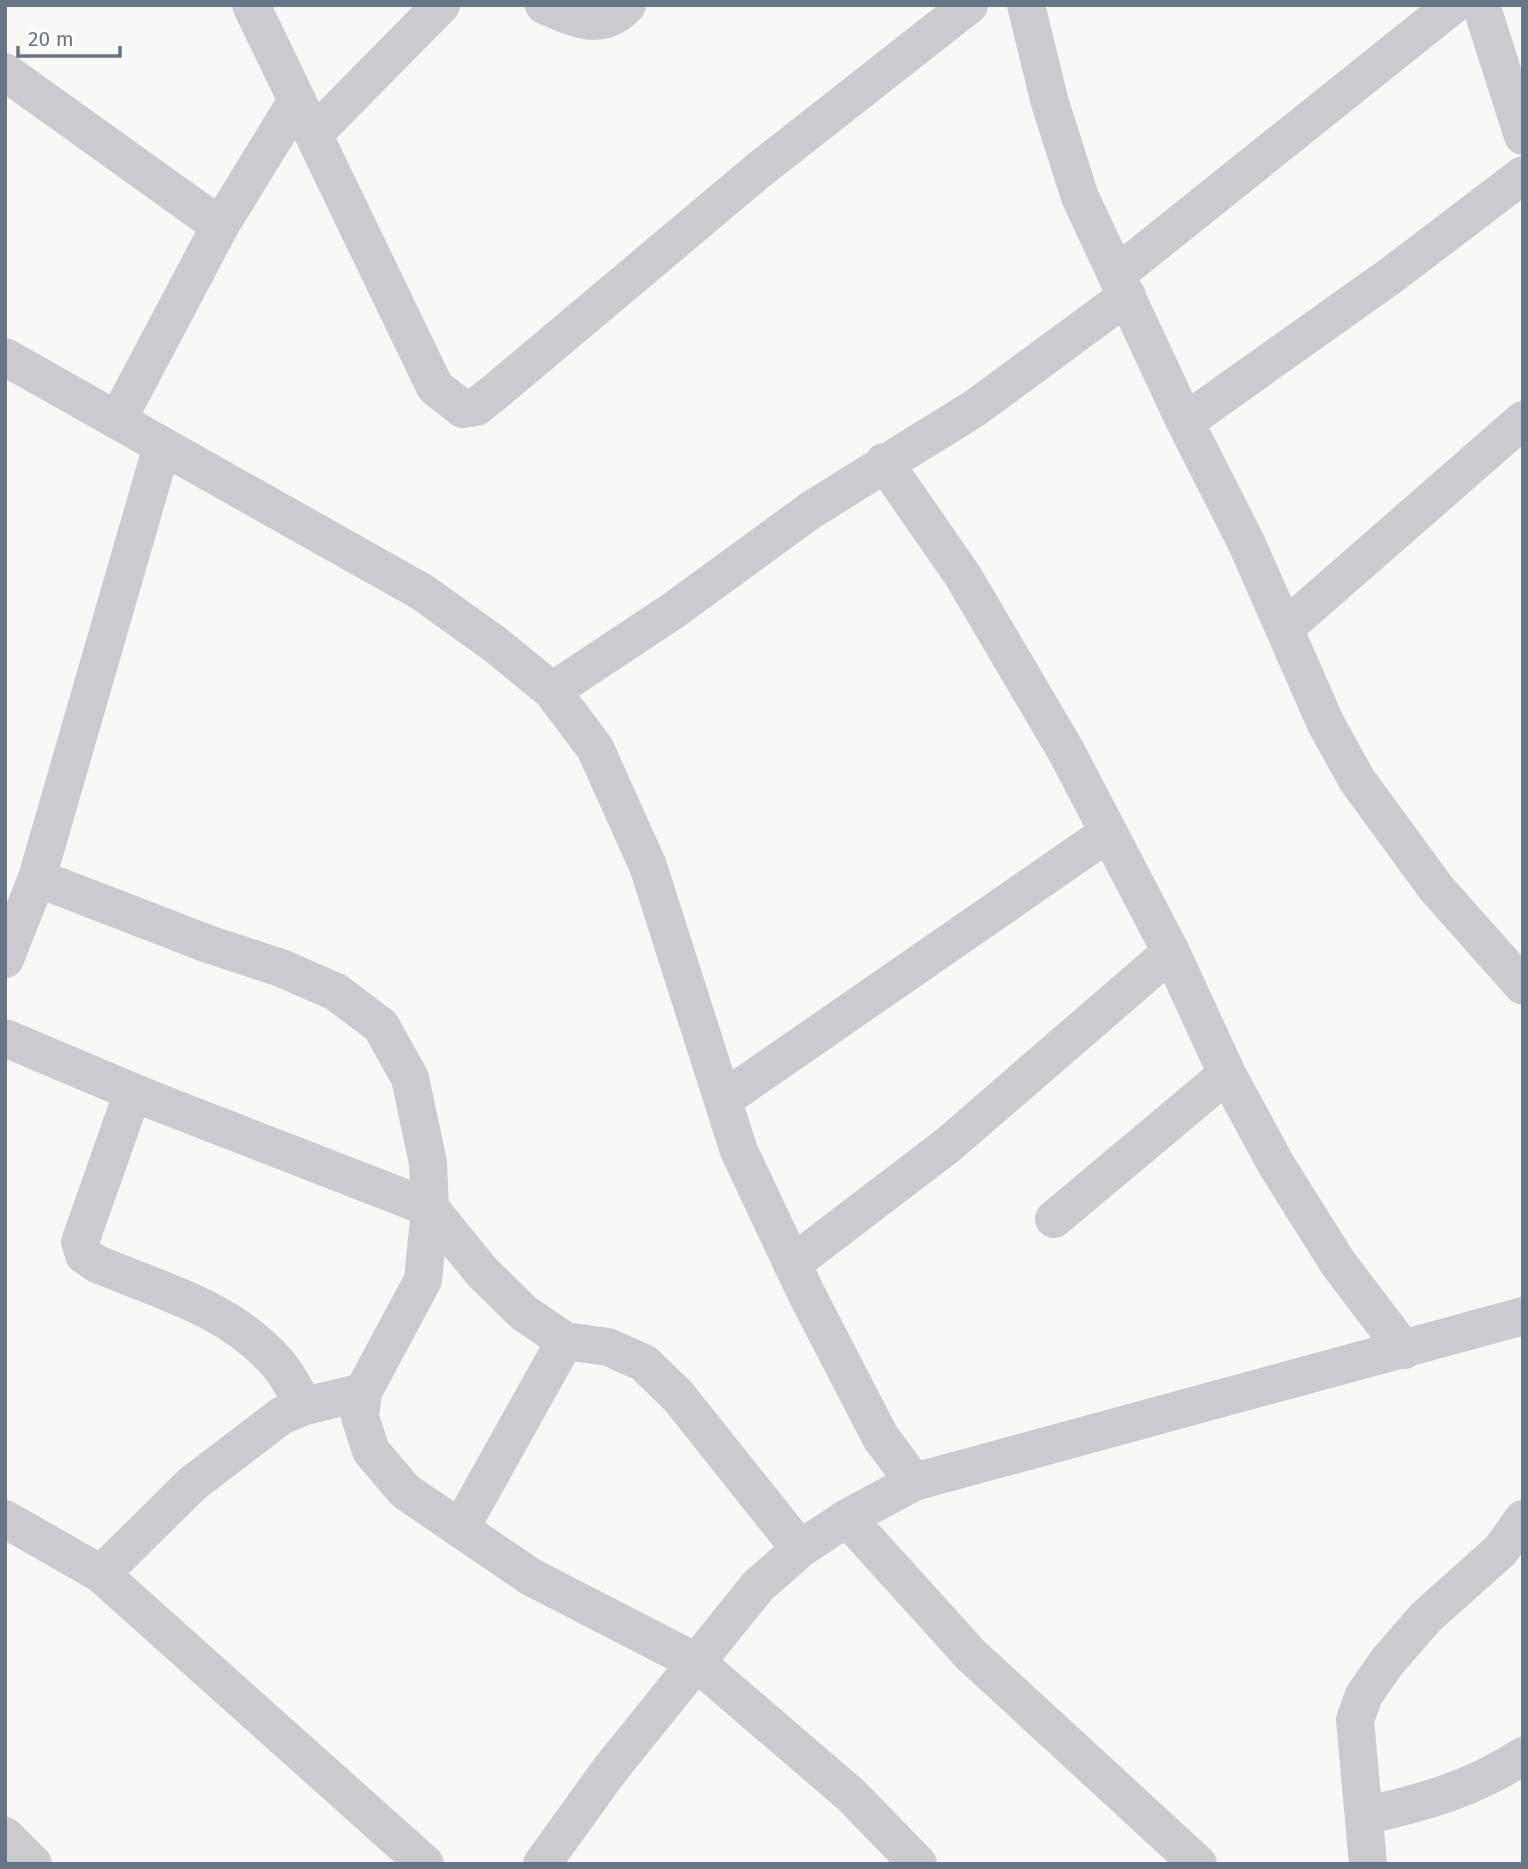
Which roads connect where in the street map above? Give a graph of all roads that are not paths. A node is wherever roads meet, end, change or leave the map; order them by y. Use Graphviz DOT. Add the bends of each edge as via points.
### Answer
graph roads {
  1 [pos="251,5"];
  2 [pos="441,5"];
  3 [pos="544,5"];
  4 [pos="627,5"];
  5 [pos="970,5"];
  6 [pos="1026,5"];
  7 [pos="1453,5"];
  8 [pos="1481,5"];
  9 [pos="5,72"];
  10 [pos="305,118"];
  11 [pos="1523,136"];
  12 [pos="1523,175"];
  13 [pos="220,226"];
  14 [pos="1122,285"];
  15 [pos="5,357"];
  16 [pos="118,419"];
  17 [pos="1523,420"];
  18 [pos="1185,422"];
  19 [pos="162,446"];
  20 [pos="884,462"];
  21 [pos="1285,628"];
  22 [pos="552,691"];
  23 [pos="1108,833"];
  24 [pos="37,878"];
  25 [pos="1171,952"];
  26 [pos="5,959"];
  27 [pos="1523,986"];
  28 [pos="5,1038"];
  29 [pos="1227,1074"];
  30 [pos="133,1092"];
  31 [pos="724,1099"];
  32 [pos="430,1208"];
  33 [pos="1054,1219"];
  34 [pos="792,1264"];
  35 [pos="1522,1318"];
  36 [pos="565,1341"];
  37 [pos="1404,1350"];
  38 [pos="363,1392"];
  39 [pos="305,1406"];
  40 [pos="914,1482"];
  41 [pos="847,1518"];
  42 [pos="5,1519"];
  43 [pos="1523,1519"];
  44 [pos="460,1529"];
  45 [pos="800,1549"];
  46 [pos="102,1573"];
  47 [pos="696,1662"];
  48 [pos="1523,1756"];
  49 [pos="1364,1815"];
  50 [pos="5,1836"];
  51 [pos="33,1864"];
  52 [pos="425,1864"];
  53 [pos="542,1864"];
  54 [pos="918,1864"];
  55 [pos="1198,1864"];
  56 [pos="1368,1864"];
  1 -- 10 [label="street"];
  2 -- 10 [label="street"];
  3 -- 4 [label="street" via="598,23"];
  5 -- 10 [label="street" via="758,170 476,407 463,409 435,387"];
  6 -- 14 [label="street" via="1080,197"];
  7 -- 14 [label="street"];
  8 -- 11 [label="street"];
  9 -- 13 [label="street"];
  10 -- 13 [label="street"];
  12 -- 18 [label="street"];
  13 -- 16 [label="street"];
  14 -- 18 [label="street"];
  14 -- 20 [label="street" via="975,408"];
  15 -- 16 [label="street"];
  16 -- 19 [label="street"];
  17 -- 21 [label="street"];
  18 -- 21 [label="street"];
  19 -- 22 [label="street" via="422,592"];
  19 -- 24 [label="street"];
  20 -- 22 [label="street"];
  20 -- 23 [label="street" via="963,576 1066,751"];
  21 -- 27 [label="street" via="1326,724 1357,780 1436,888"];
  22 -- 31 [label="street" via="595,748 648,866"];
  23 -- 25 [label="street"];
  23 -- 31 [label="street"];
  24 -- 26 [label="street"];
  24 -- 32 [label="street" via="292,972 337,992 381,1026 410,1077 428,1163"];
  25 -- 29 [label="street"];
  25 -- 34 [label="street" via="948,1145"];
  28 -- 30 [label="street"];
  29 -- 33 [label="street"];
  29 -- 37 [label="street" via="1338,1263"];
  30 -- 32 [label="street"];
  30 -- 39 [label="street" via="80,1242 84,1255 208,1308 240,1328 280,1367"];
  31 -- 34 [label="street" via="739,1151"];
  32 -- 36 [label="street" via="482,1272 524,1313"];
  32 -- 38 [label="street" via="423,1280"];
  34 -- 40 [label="street" via="881,1438"];
  35 -- 37 [label="street"];
  36 -- 44 [label="street"];
  36 -- 45 [label="street" via="608,1347 644,1363 678,1396"];
  37 -- 40 [label="street"];
  38 -- 39 [label="street"];
  38 -- 44 [label="street" via="360,1417 371,1451 405,1491"];
  39 -- 46 [label="street" via="281,1416 192,1484"];
  40 -- 41 [label="street"];
  41 -- 45 [label="street"];
  41 -- 55 [label="street" via="971,1655"];
  42 -- 46 [label="street"];
  43 -- 49 [label="street" via="1501,1550 1426,1617 1364,1695 1355,1720"];
  44 -- 47 [label="street" via="531,1577"];
  45 -- 47 [label="street" via="758,1586"];
  46 -- 52 [label="street"];
  47 -- 53 [label="street" via="609,1770"];
  47 -- 54 [label="street" via="851,1795"];
  48 -- 49 [label="street" via="1467,1788"];
  49 -- 56 [label="street"];
  50 -- 51 [label="street"];
}
